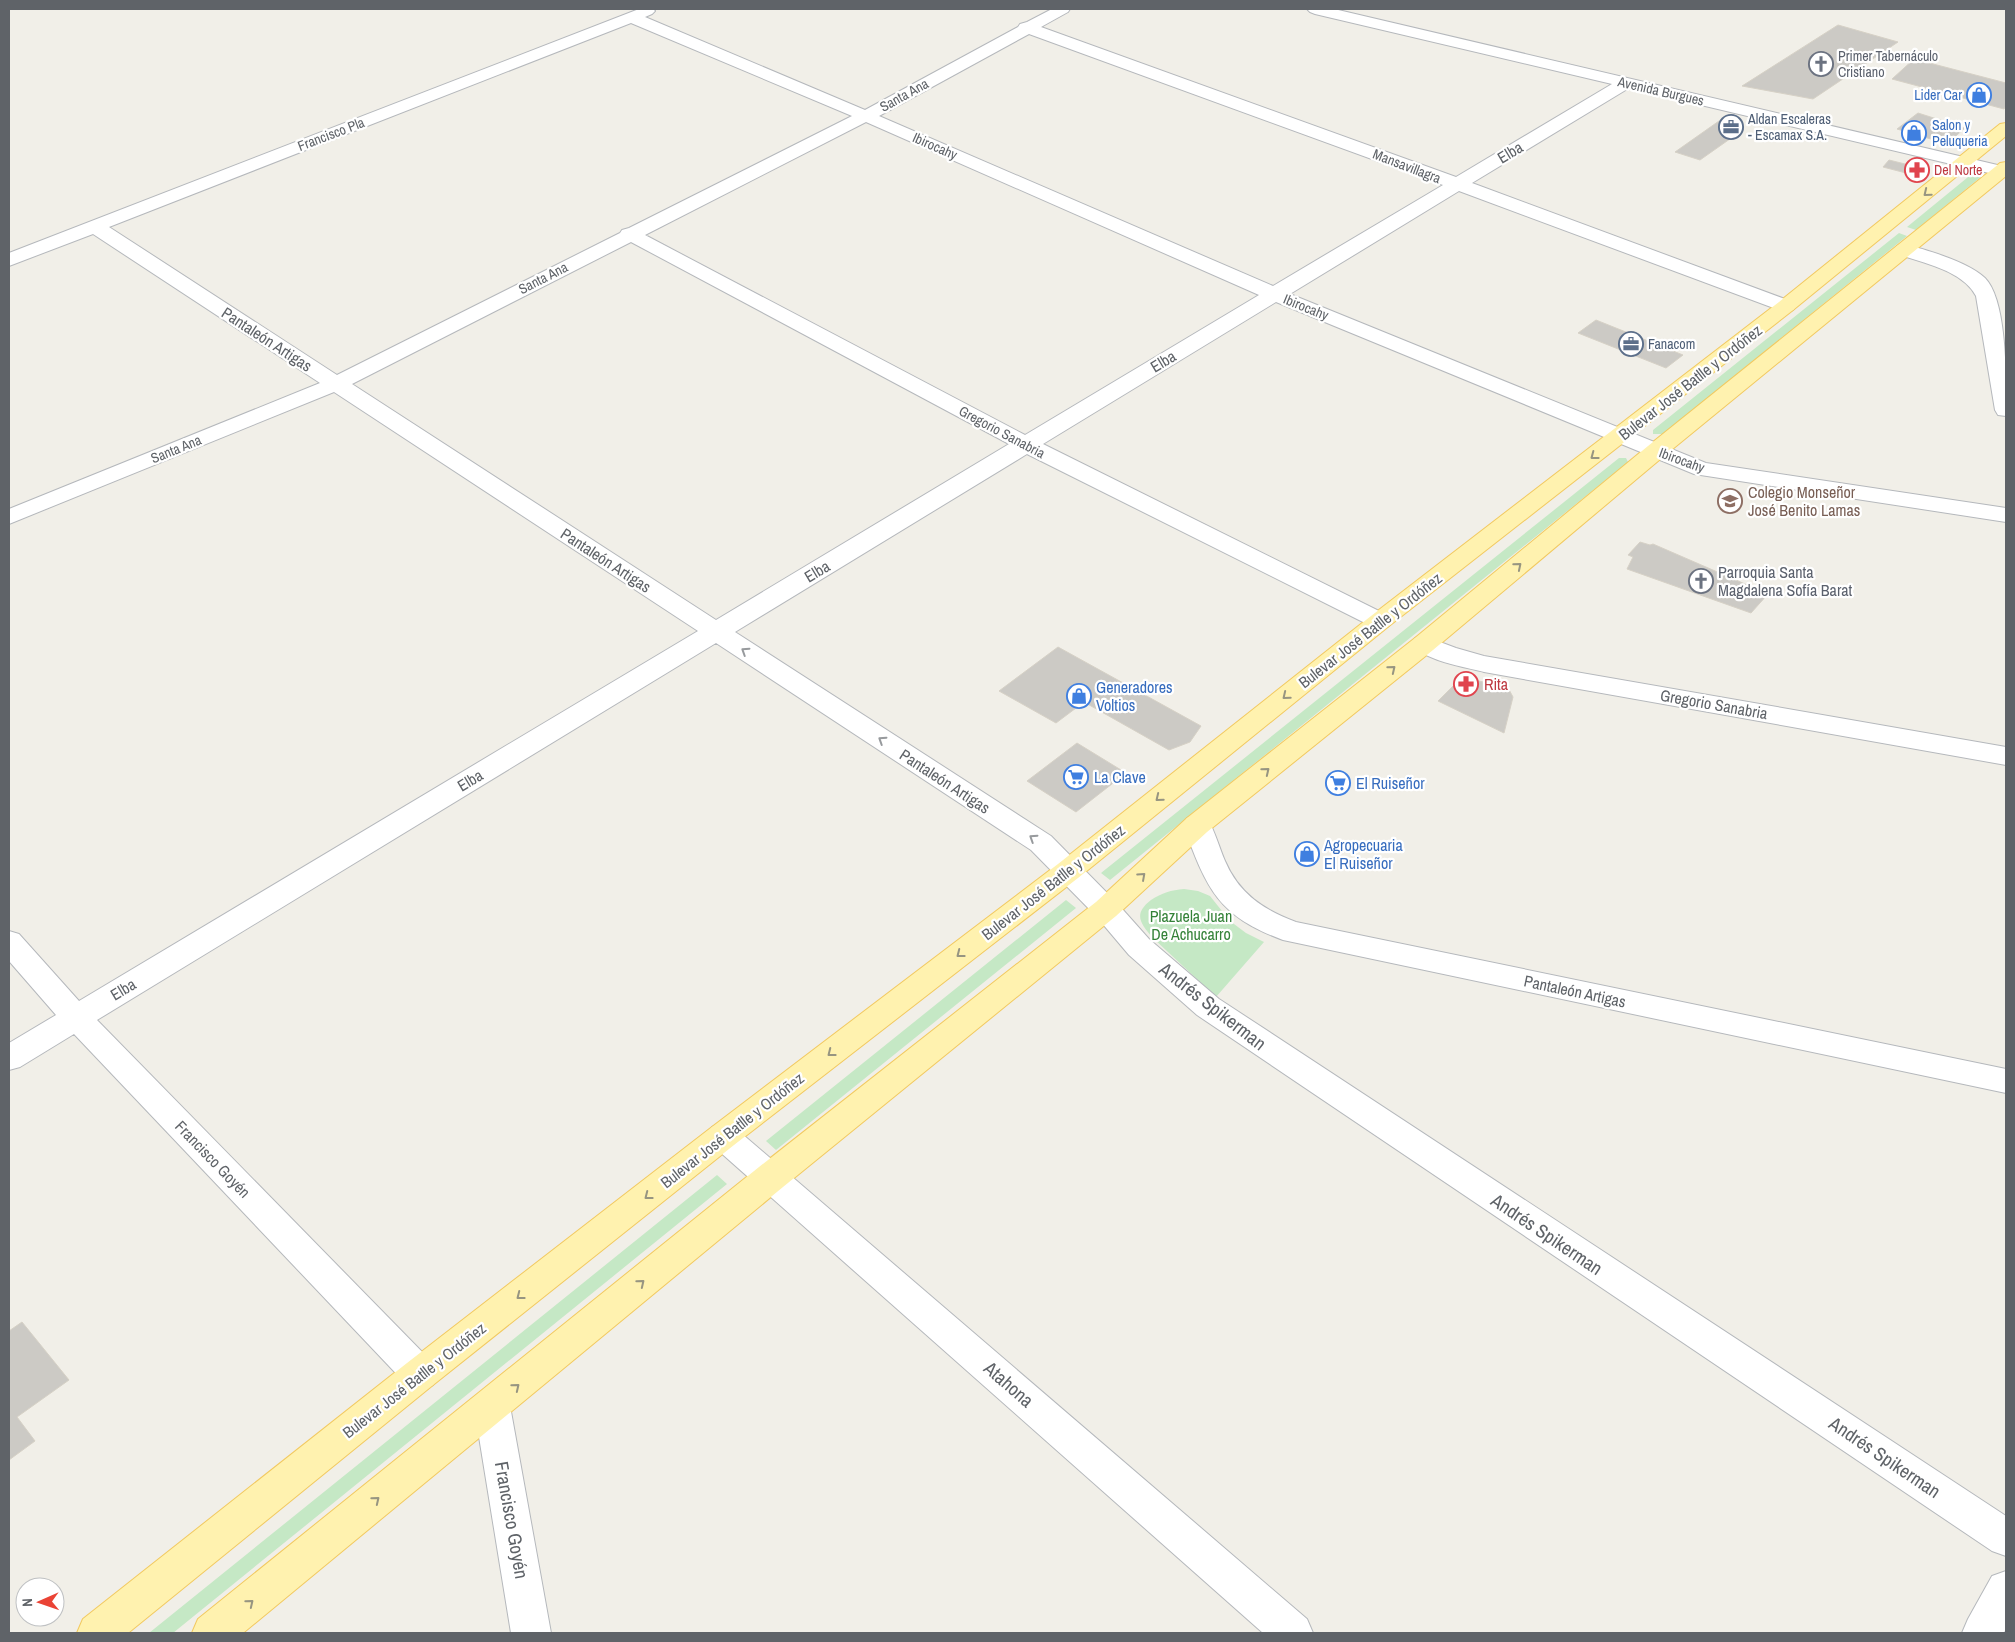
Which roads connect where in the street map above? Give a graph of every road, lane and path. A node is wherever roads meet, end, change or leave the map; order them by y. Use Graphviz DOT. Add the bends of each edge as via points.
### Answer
graph roads {
  1 [pos="653,9"];
  2 [pos="1063,9"];
  3 [pos="1315,9"];
  4 [pos="631,17"];
  5 [pos="1026,27"];
  6 [pos="1624,83"];
  7 [pos="866,116"];
  8 [pos="2006,128"];
  9 [pos="1965,162"];
  10 [pos="2005,170"];
  11 [pos="1456,184"];
  12 [pos="94,226"];
  13 [pos="629,234"];
  14 [pos="1904,250"];
  15 [pos="9,260"];
  16 [pos="1274,294"];
  17 [pos="1786,306"];
  18 [pos="336,384"];
  19 [pos="2006,410"];
  20 [pos="1620,436"];
  21 [pos="1025,444"];
  22 [pos="1656,451"];
  23 [pos="2006,515"];
  24 [pos="9,517"];
  25 [pos="1380,621"];
  26 [pos="716,632"];
  27 [pos="1424,644"];
  28 [pos="2006,756"];
  29 [pos="1197,825"];
  30 [pos="1068,871"];
  31 [pos="1106,909"];
  32 [pos="9,942"];
  33 [pos="76,1018"];
  34 [pos="9,1058"];
  35 [pos="2006,1081"];
  36 [pos="723,1136"];
  37 [pos="771,1176"];
  38 [pos="420,1374"];
  39 [pos="492,1406"];
  40 [pos="2006,1538"];
  41 [pos="2006,1590"];
  42 [pos="97,1633"];
  43 [pos="212,1633"];
  44 [pos="531,1633"];
  45 [pos="1293,1633"];
  46 [pos="1982,1633"];
  1 -- 4 [label="street, Francisco Pla"];
  2 -- 5 [label="street, Santa Ana"];
  3 -- 6 [label="street, Avenida Burgues"];
  4 -- 7 [label="street, Ibirocahy"];
  4 -- 12 [label="street, Francisco Pla"];
  5 -- 7 [label="street, Santa Ana"];
  5 -- 11 [label="street, Mansavillagra"];
  6 -- 9 [label="street, Avenida Burgues"];
  6 -- 11 [label="street, Elba"];
  7 -- 13 [label="street, Santa Ana"];
  7 -- 16 [label="street, Ibirocahy"];
  8 -- 9 [label="main road, Bulevar José Batlle y Ordóñez"];
  9 -- 10 [label="street, Avenida Burgues"];
  9 -- 17 [label="main road, Bulevar José Batlle y Ordóñez, one-way"];
  10 -- 14 [label="main road, Bulevar José Batlle y Ordóñez"];
  11 -- 16 [label="street, Elba"];
  11 -- 17 [label="street, Mansavillagra"];
  12 -- 15 [label="street, Francisco Pla"];
  12 -- 18 [label="street, Pantaleón Artigas"];
  13 -- 18 [label="street, Santa Ana"];
  13 -- 21 [label="street, Gregorio Sanabria"];
  14 -- 19 [label="street" via="1952,267 1979,283 1986,296"];
  14 -- 22 [label="main road, Bulevar José Batlle y Ordóñez"];
  16 -- 20 [label="street, Ibirocahy"];
  16 -- 21 [label="street, Elba"];
  17 -- 20 [label="main road, Bulevar José Batlle y Ordóñez"];
  18 -- 24 [label="street, Santa Ana"];
  18 -- 26 [label="street, Pantaleón Artigas"];
  20 -- 22 [label="street, Ibirocahy"];
  20 -- 25 [label="main road, Bulevar José Batlle y Ordóñez, one-way"];
  21 -- 25 [label="street, Gregorio Sanabria"];
  21 -- 26 [label="street, Elba"];
  22 -- 23 [label="street, Ibirocahy" via="1702,468"];
  27 -- 22 [label="main road, Bulevar José Batlle y Ordóñez, one-way"];
  25 -- 30 [label="main road, Bulevar José Batlle y Ordóñez, one-way"];
  30 -- 26 [label="street, Pantaleón Artigas, one-way" via="1041,843"];
  26 -- 33 [label="street, Elba"];
  27 -- 28 [label="street, Gregorio Sanabria" via="1484,664"];
  29 -- 27 [label="main road, Bulevar José Batlle y Ordóñez, one-way"];
  31 -- 29 [label="main road, Bulevar José Batlle y Ordóñez, one-way"];
  29 -- 35 [label="street, Pantaleón Artigas" via="1227,892 1238,906 1268,924"];
  30 -- 31 [label="street, Pantaleón Artigas"];
  30 -- 36 [label="main road, Bulevar José Batlle y Ordóñez, one-way"];
  31 -- 37 [label="main road, Bulevar José Batlle y Ordóñez"];
  31 -- 40 [label="street, Andrés Spikerman" via="1139,947 1188,992 1244,1033"];
  32 -- 33 [label="street, Francisco Goyén"];
  33 -- 34 [label="street, Elba"];
  33 -- 38 [label="street, Francisco Goyén"];
  36 -- 37 [label="street, Atahona"];
  36 -- 38 [label="main road, Bulevar José Batlle y Ordóñez, one-way"];
  39 -- 37 [label="main road, Bulevar José Batlle y Ordóñez, one-way"];
  37 -- 45 [label="street, Atahona"];
  38 -- 42 [label="main road, Bulevar José Batlle y Ordóñez"];
  43 -- 39 [label="main road, Bulevar José Batlle y Ordóñez, one-way"];
  39 -- 44 [label="street, Francisco Goyén"];
  41 -- 46 [label="street"];
}
